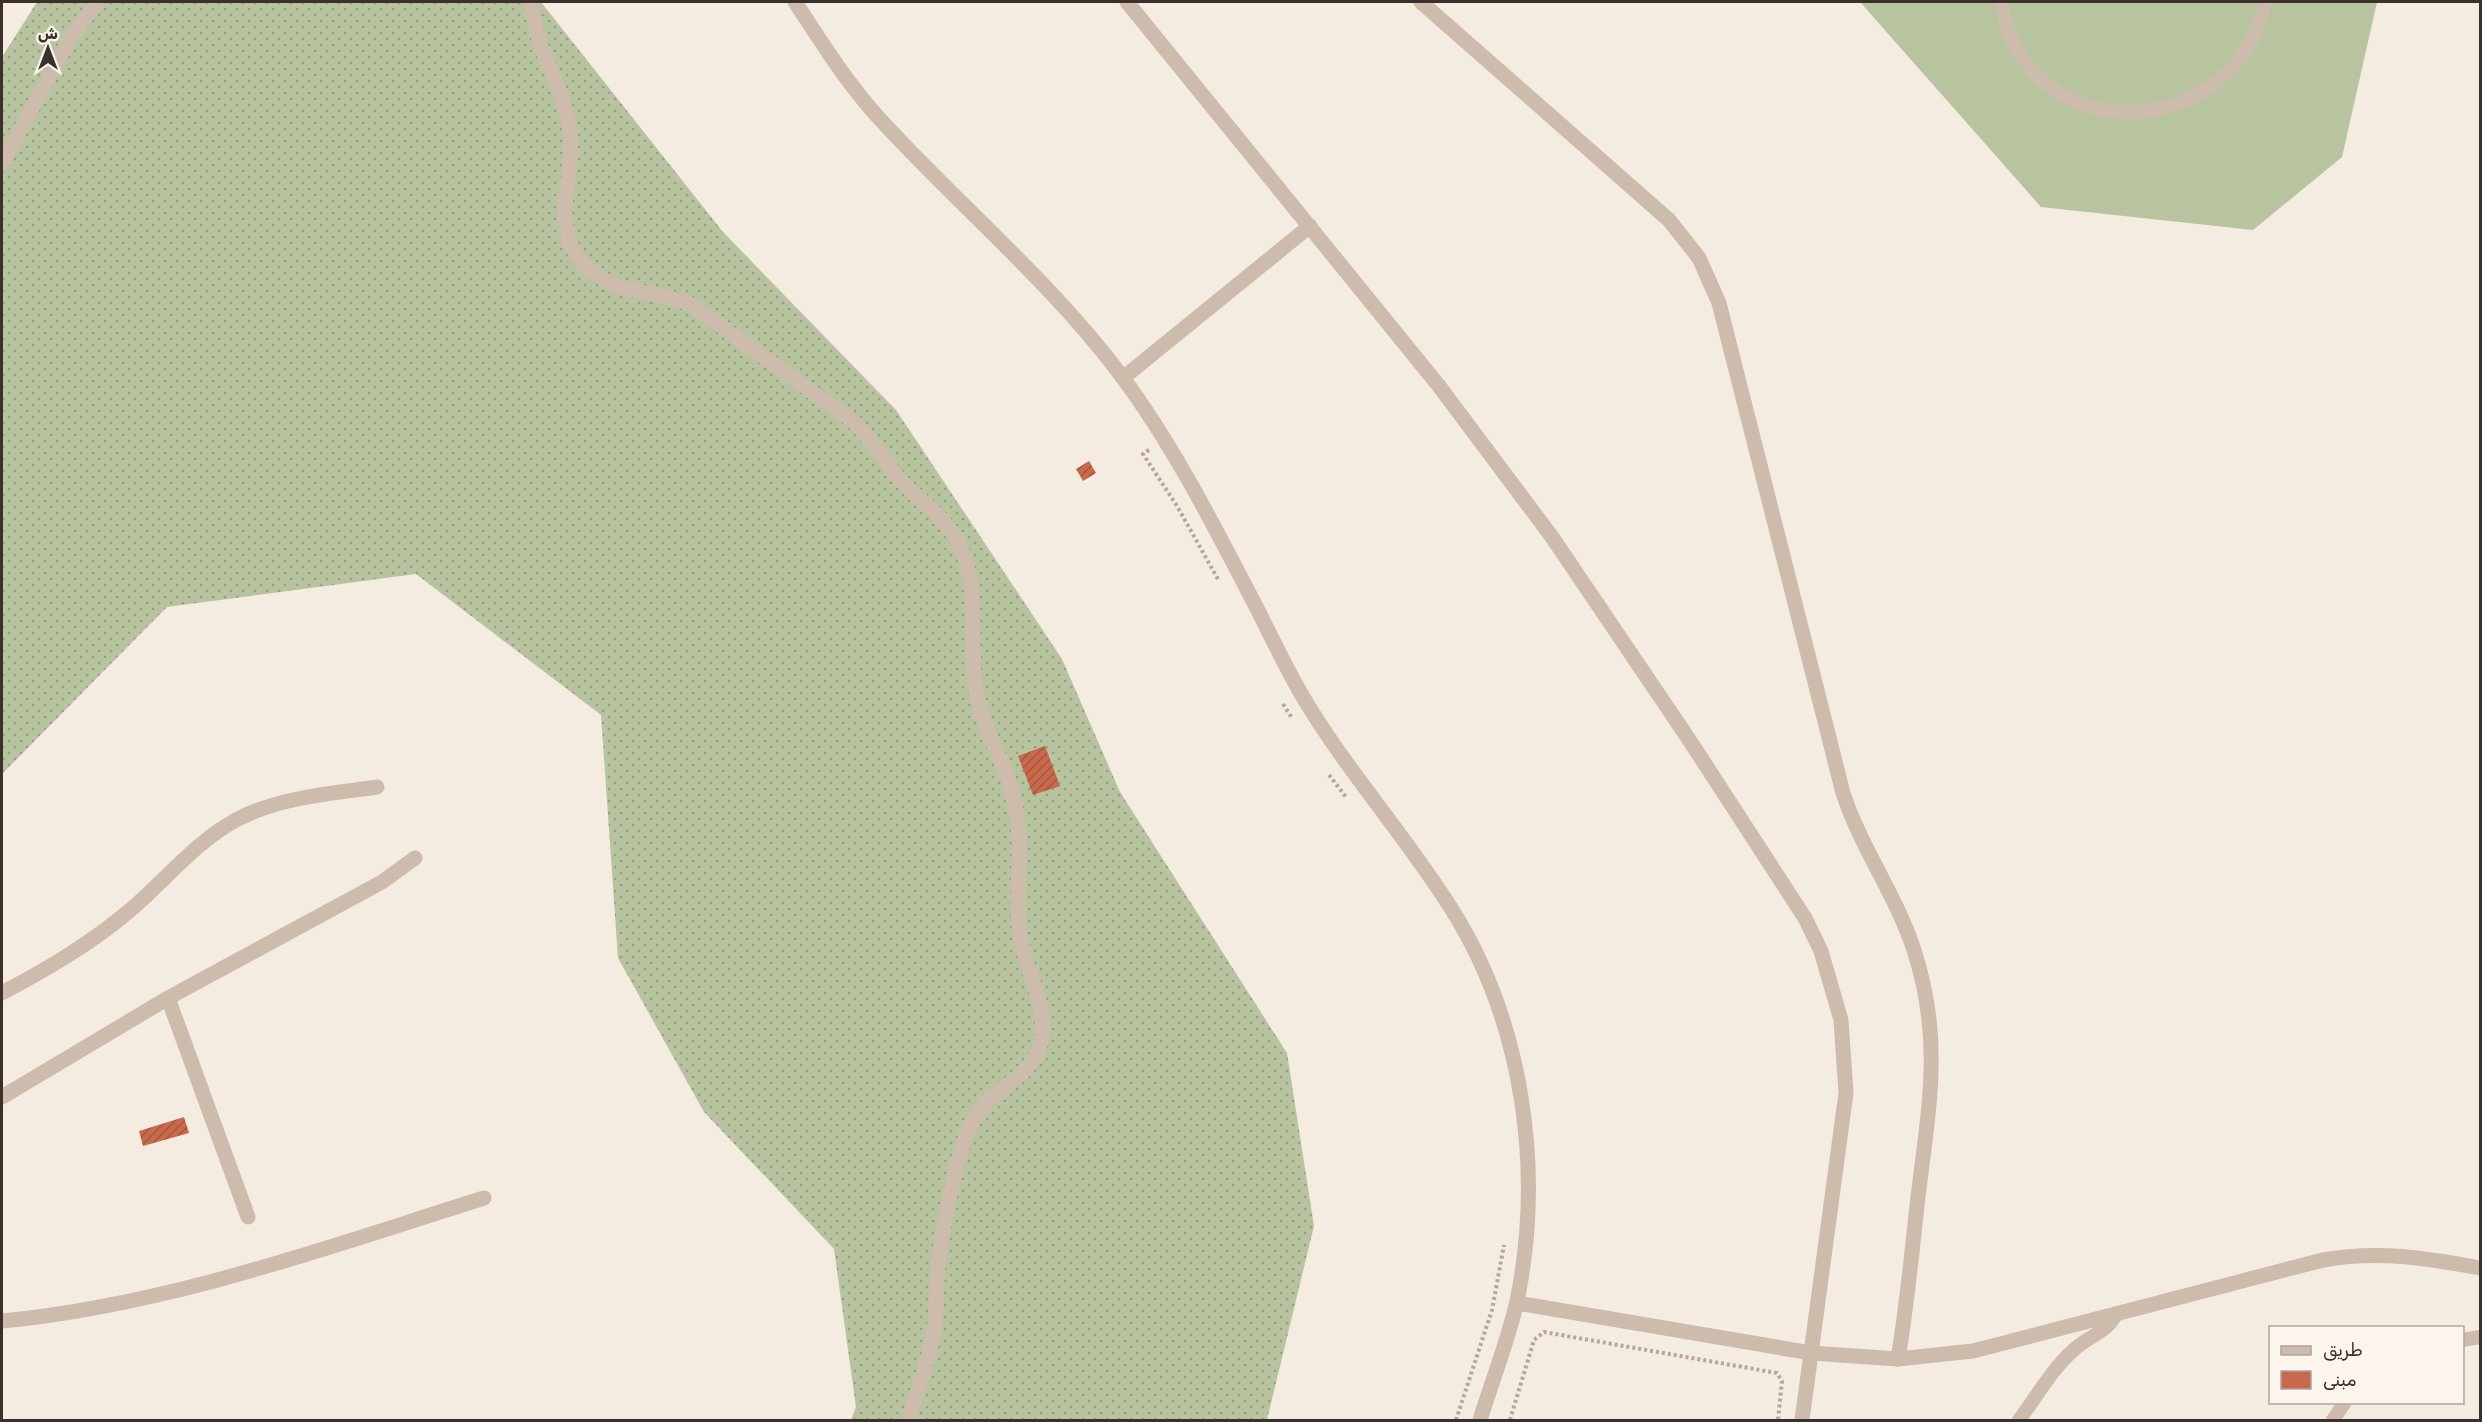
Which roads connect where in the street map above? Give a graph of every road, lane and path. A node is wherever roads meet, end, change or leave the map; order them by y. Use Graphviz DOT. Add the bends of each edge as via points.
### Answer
graph roads {
  1 [pos="97,2"];
  2 [pos="530,2"];
  3 [pos="795,2"];
  4 [pos="1127,2"];
  5 [pos="1421,2"];
  6 [pos="2001,2"];
  7 [pos="2265,2"];
  8 [pos="2,164"];
  9 [pos="1310,226"];
  10 [pos="1123,378"];
  11 [pos="1163,441"];
  12 [pos="1224,590"];
  13 [pos="1280,699"];
  14 [pos="1297,726"];
  15 [pos="1324,767"];
  16 [pos="377,787"];
  17 [pos="1348,801"];
  18 [pos="415,858"];
  19 [pos="2,993"];
  20 [pos="168,998"];
  21 [pos="2,1097"];
  22 [pos="484,1198"];
  23 [pos="248,1216"];
  24 [pos="1506,1237"];
  25 [pos="2481,1268"];
  26 [pos="1516,1303"];
  27 [pos="2116,1314"];
  28 [pos="2,1322"];
  29 [pos="2481,1337"];
  30 [pos="2464,1340"];
  31 [pos="1811,1353"];
  32 [pos="1898,1359"];
  33 [pos="2345,1404"];
  34 [pos="909,1420"];
  35 [pos="1456,1420"];
  36 [pos="1480,1420"];
  37 [pos="1510,1420"];
  38 [pos="1778,1420"];
  39 [pos="1802,1420"];
  40 [pos="2019,1420"];
  41 [pos="2333,1420"];
  1 -- 8 [label="street" via="69,40"];
  2 -- 34 [label="street" via="541,46 568,116 572,152 565,220 567,235 582,262 621,287 690,304 854,422 898,477 947,525 959,543 970,574 975,607 975,686 1016,809 1018,926 1040,1006 1042,1038 1029,1068 981,1107 967,1133 942,1241 931,1347"];
  3 -- 10 [label="street" via="876,115 1046,287"];
  4 -- 9 [label="street"];
  5 -- 32 [label="street" via="1669,220 1699,258 1719,303 1843,793 1852,822 1913,948 1929,1010 1933,1078"];
  6 -- 7 [label="lane" via="2015,47 2041,78 2076,100 2115,111 2136,112 2176,105 2215,84 2245,52"];
  9 -- 10 [label="street"];
  9 -- 31 [label="street" via="1439,386 1552,537 1709,770 1805,918 1821,951 1842,1020 1846,1093"];
  10 -- 11 [label="street"];
  11 -- 12 [label="path" via="1143,454 1178,506"];
  11 -- 26 [label="street" via="1206,513 1303,697 1356,778 1455,913 1499,1006 1520,1088 1526,1137 1528,1200"];
  13 -- 14 [label="path"];
  15 -- 17 [label="path"];
  16 -- 19 [label="street" via="286,800 237,820 194,849 102,933 68,957"];
  18 -- 20 [label="street" via="382,882"];
  20 -- 21 [label="street"];
  20 -- 23 [label="street"];
  22 -- 28 [label="street" via="197,1286 104,1307"];
  24 -- 35 [label="path" via="1492,1310"];
  25 -- 27 [label="street" via="2399,1254 2348,1255"];
  26 -- 31 [label="street"];
  26 -- 36 [label="street"];
  27 -- 32 [label="street" via="1973,1351"];
  27 -- 40 [label="lane" via="2106,1328 2067,1356"];
  29 -- 30 [label="lane"];
  31 -- 32 [label="street"];
  31 -- 39 [label="street"];
  33 -- 41 [label="lane"];
  37 -- 38 [label="path" via="1534,1340 1539,1334 1551,1332 1777,1374 1782,1381"];
}
